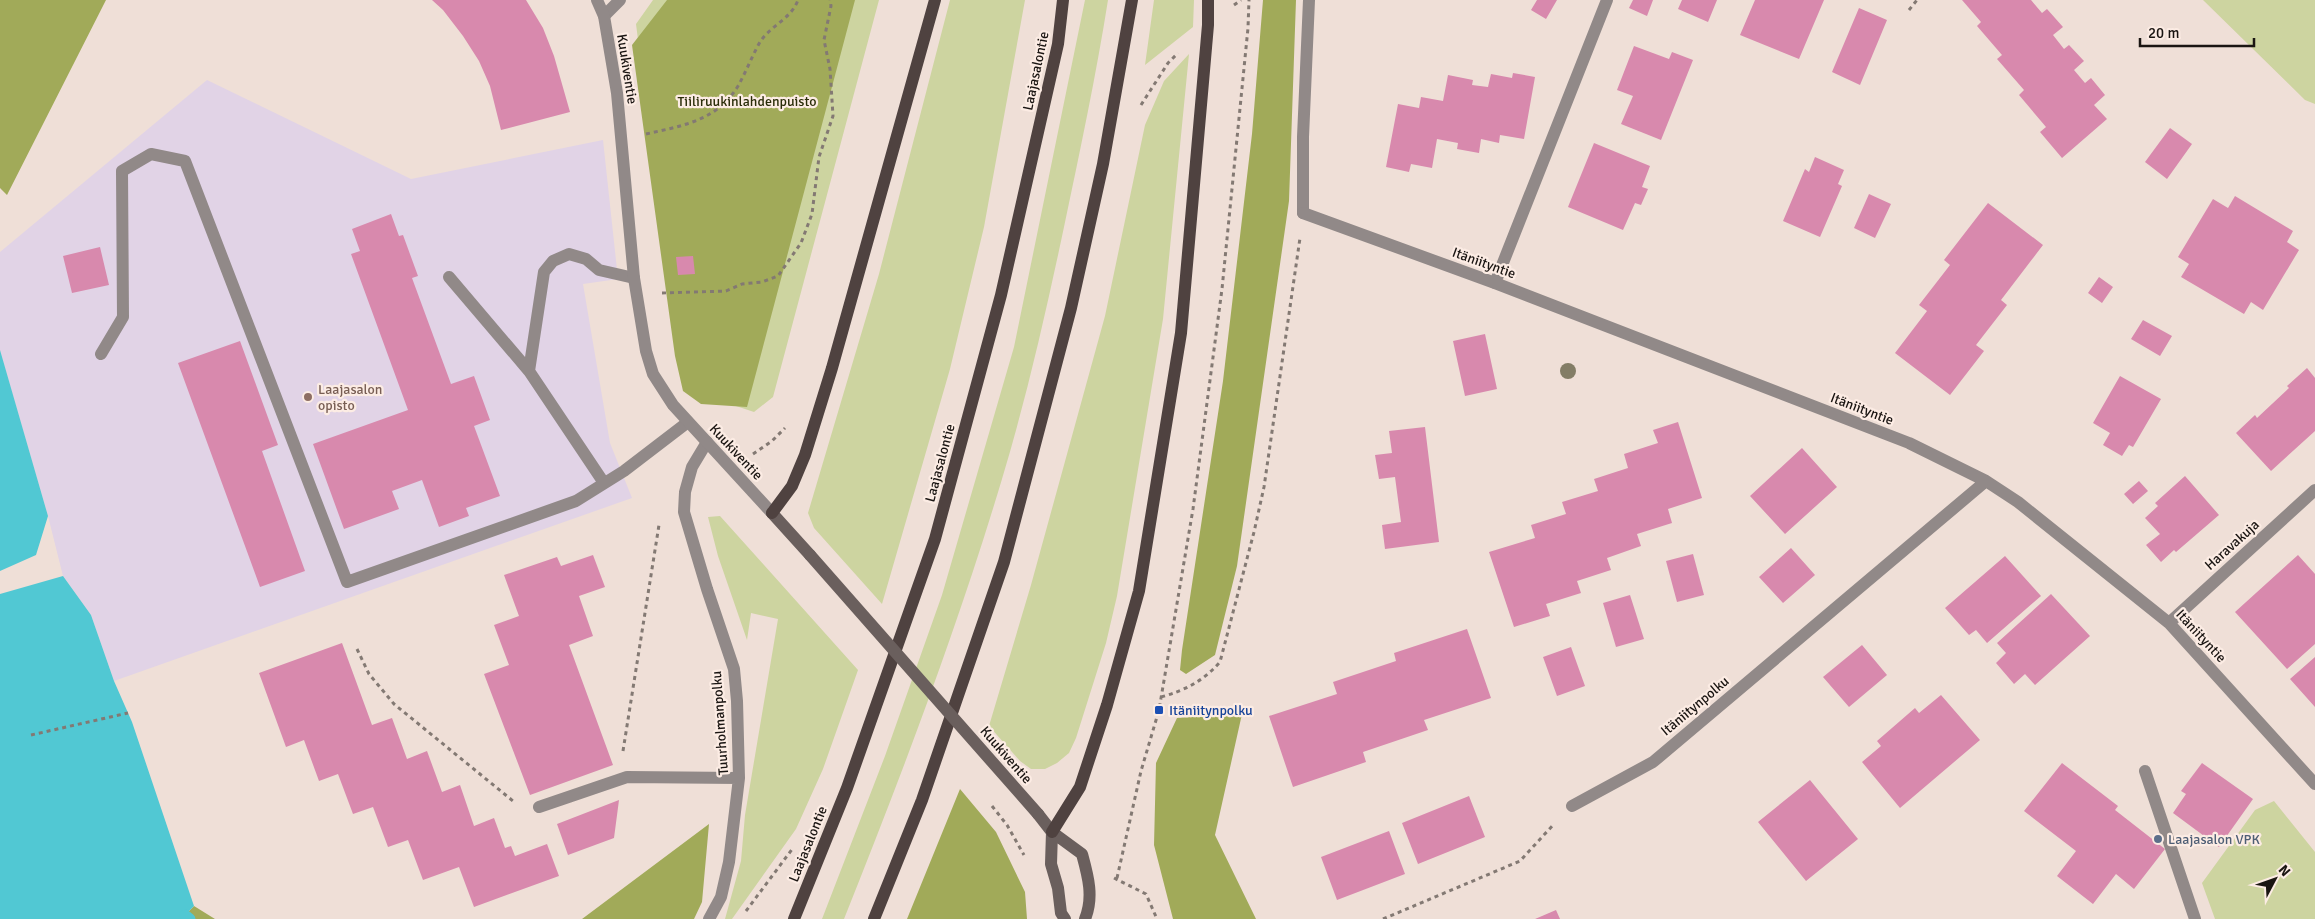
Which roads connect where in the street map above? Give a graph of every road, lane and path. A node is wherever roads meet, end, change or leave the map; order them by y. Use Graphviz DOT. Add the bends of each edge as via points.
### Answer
graph roads {
  1 [pos="597,0"];
  2 [pos="620,0"];
  3 [pos="798,0"];
  4 [pos="830,0"];
  5 [pos="935,0"];
  6 [pos="1063,0"];
  7 [pos="1132,0"];
  8 [pos="1208,0"];
  9 [pos="1241,0"];
  10 [pos="1249,0"];
  11 [pos="1309,0"];
  12 [pos="1607,0"];
  13 [pos="1917,0"];
  14 [pos="1909,10"];
  15 [pos="604,16"];
  16 [pos="1208,25"];
  17 [pos="1139,109"];
  18 [pos="621,139"];
  19 [pos="1303,213"];
  20 [pos="449,277"];
  21 [pos="634,278"];
  22 [pos="1495,283"];
  23 [pos="637,297"];
  24 [pos="101,354"];
  25 [pos="529,371"];
  26 [pos="688,422"];
  27 [pos="706,442"];
  28 [pos="1986,481"];
  29 [pos="604,483"];
  30 [pos="2315,490"];
  31 [pos="772,513"];
  32 [pos="660,523"];
  33 [pos="2169,622"];
  34 [pos="357,649"];
  35 [pos="1161,697"];
  36 [pos="128,713"];
  37 [pos="31,735"];
  38 [pos="2145,771"];
  39 [pos="739,778"];
  40 [pos="618,780"];
  41 [pos="2315,784"];
  42 [pos="988,801"];
  43 [pos="1572,806"];
  44 [pos="539,808"];
  45 [pos="1052,832"];
  46 [pos="1024,855"];
  47 [pos="709,919"];
  48 [pos="794,919"];
  49 [pos="874,919"];
  50 [pos="1065,919"];
  51 [pos="1085,919"];
  52 [pos="1157,919"];
  53 [pos="1383,919"];
  54 [pos="2195,919"];
  1 -- 15 [label="street, Kuukiventie"];
  2 -- 15 [label="street"];
  3 -- 18 [label="path" via="785,19 760,42 736,89 717,109 694,123"];
  4 -- 23 [label="path" via="824,40 830,69 833,116 819,157 812,214 801,243 778,276 762,282 726,290"];
  5 -- 31 [label="main road" via="805,455 792,486"];
  6 -- 48 [label="main road, Laajasalontie" via="1058,44 1001,295 935,539 847,788"];
  7 -- 49 [label="main road" via="1103,164 1071,308 1004,562 922,800"];
  8 -- 16 [label="main road"];
  9 -- 16 [label="path"];
  10 -- 35 [label="path" via="1219,308 1193,509"];
  11 -- 19 [label="street"];
  12 -- 22 [label="street"];
  13 -- 14 [label="path"];
  15 -- 18 [label="street, Kuukiventie"];
  16 -- 17 [label="path" via="1168,63"];
  16 -- 45 [label="main road" via="1181,333 1139,591 1080,787"];
  18 -- 21 [label="street, Kuukiventie"];
  19 -- 22 [label="street, Itäniityntie"];
  19 -- 35 [label="path" via="1264,487 1220,662 1205,678"];
  20 -- 25 [label="street"];
  21 -- 23 [label="street, Kuukiventie"];
  21 -- 25 [label="street" via="599,270 586,259 569,254 553,261 544,272"];
  22 -- 28 [label="street, Itäniityntie" via="1909,443"];
  23 -- 26 [label="street, Kuukiventie" via="653,374"];
  24 -- 29 [label="street" via="123,316 122,170 151,154 185,161 347,582 576,501"];
  25 -- 29 [label="street"];
  26 -- 27 [label="street, Kuukiventie"];
  26 -- 29 [label="street"];
  27 -- 31 [label="street, Kuukiventie"];
  27 -- 39 [label="street, Tuurholmanpolku" via="692,467 685,492 684,512 734,669"];
  28 -- 33 [label="street, Itäniityntie" via="2018,502"];
  28 -- 43 [label="street, Itäniitynpolku" via="1653,762"];
  30 -- 33 [label="street, Haravakuja"];
  31 -- 45 [label="main road, Kuukiventie, bridge"];
  32 -- 40 [label="path"];
  33 -- 41 [label="street, Itäniityntie"];
  34 -- 44 [label="path" via="369,674 394,704 521,807 528,810"];
  35 -- 52 [label="path" via="1154,732 1140,771 1117,878 1146,894"];
  36 -- 37 [label="path"];
  38 -- 54 [label="street"];
  39 -- 40 [label="street" via="627,777"];
  39 -- 47 [label="street, Tuurholmanpolku" via="729,862 721,897"];
  40 -- 44 [label="street"];
  42 -- 46 [label="path, bridge"];
  43 -- 53 [label="path" via="1520,861"];
  45 -- 50 [label="main road" via="1051,864"];
  45 -- 51 [label="main road, Kuukiventie" via="1082,854 1090,882 1090,908"];
}
